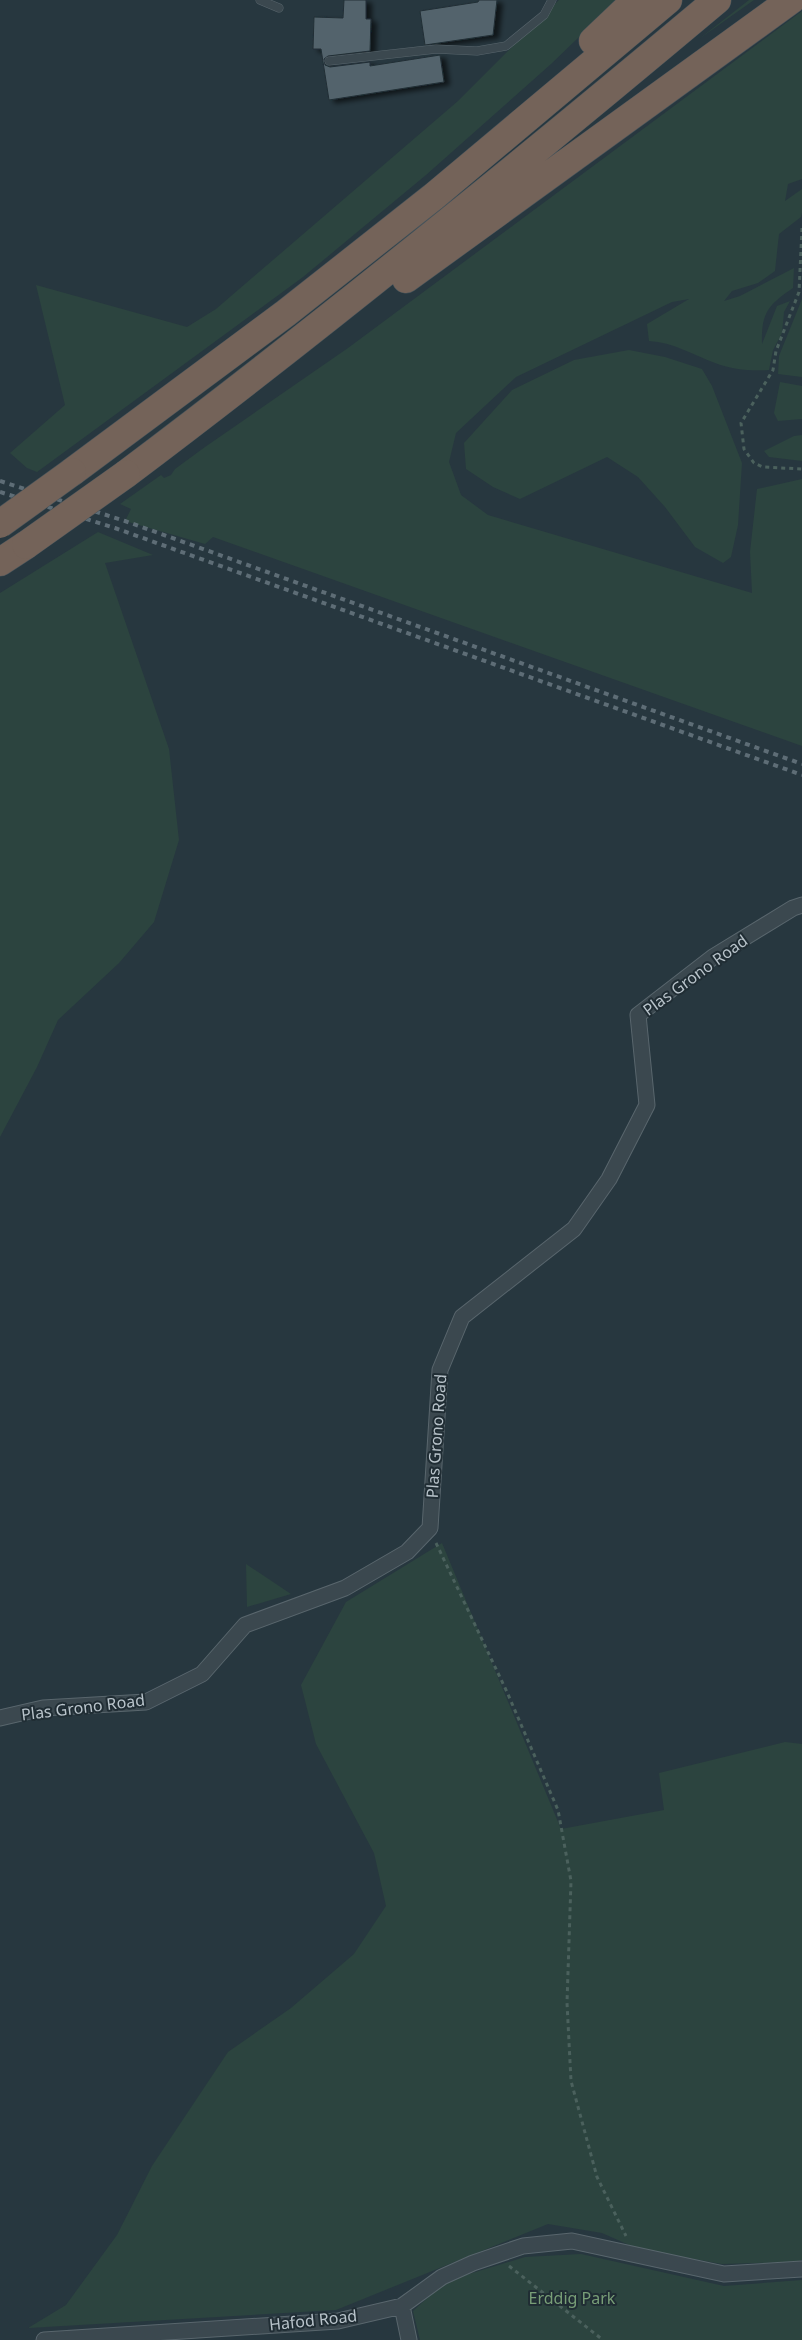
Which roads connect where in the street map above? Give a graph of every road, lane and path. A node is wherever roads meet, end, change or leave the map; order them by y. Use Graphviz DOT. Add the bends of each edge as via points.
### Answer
graph roads {
  1 [pos="260,0"];
  2 [pos="552,0"];
  3 [pos="636,0"];
  4 [pos="668,0"];
  5 [pos="717,0"];
  6 [pos="791,0"];
  7 [pos="279,8"];
  8 [pos="329,61"];
  9 [pos="433,197"];
  10 [pos="802,228"];
  11 [pos="224,400"];
  12 [pos="802,469"];
  13 [pos="0,524"];
  14 [pos="0,562"];
  15 [pos="802,905"];
  16 [pos="430,1528"];
  17 [pos="0,1718"];
  18 [pos="496,2255"];
  19 [pos="635,2255"];
  20 [pos="802,2269"];
  21 [pos="402,2306"];
  22 [pos="44,2340"];
  23 [pos="409,2340"];
  24 [pos="603,2340"];
  1 -- 7 [label="lane"];
  2 -- 8 [label="lane" via="544,15 506,46 477,51 436,49"];
  3 -- 9 [label="highway"];
  4 -- 9 [label="highway"];
  5 -- 11 [label="highway" via="420,245"];
  6 -- 11 [label="highway" via="358,314"];
  9 -- 13 [label="highway, bridge" via="286,313"];
  10 -- 12 [label="path" via="799,292 776,351 773,370 741,423 744,450 754,463 762,467"];
  11 -- 14 [label="highway, bridge" via="126,474"];
  15 -- 16 [label="street, Plas Grono Road" via="713,957 638,1015 647,1105 609,1179 574,1229 462,1318 440,1370"];
  16 -- 17 [label="street, Plas Grono Road" via="407,1552 345,1588 245,1625 202,1674 146,1702 43,1708"];
  16 -- 19 [label="path" via="558,1810 571,1881 567,2003 571,2081 597,2177"];
  18 -- 19 [label="street, Hafod Road" via="523,2246 572,2241"];
  18 -- 21 [label="street, Hafod Road" via="442,2277"];
  18 -- 24 [label="path"];
  19 -- 20 [label="street, Hafod Road" via="724,2274"];
  21 -- 22 [label="street, Hafod Road" via="338,2321"];
  21 -- 23 [label="street"];
}
